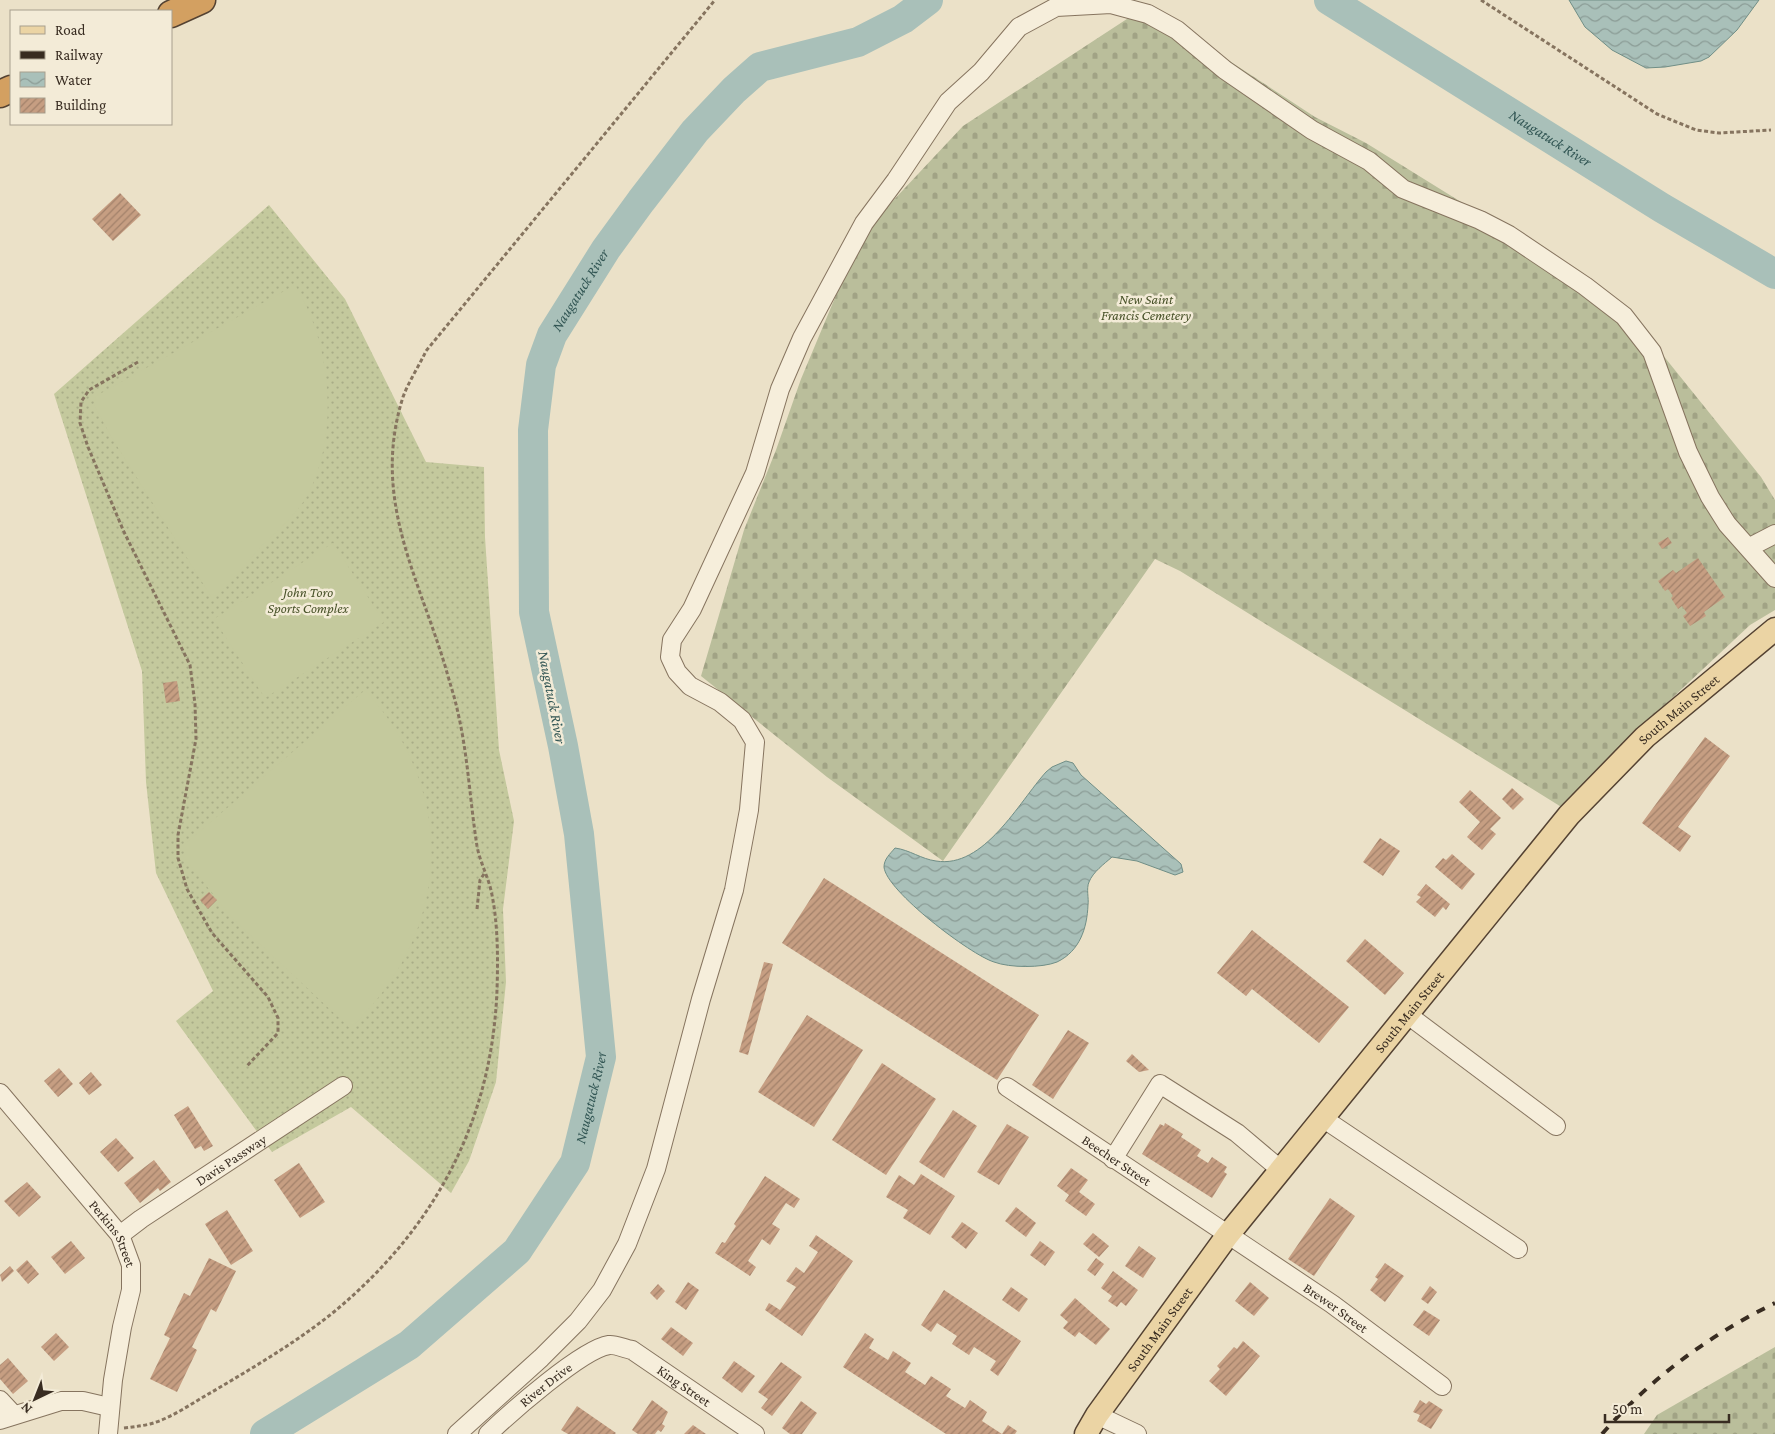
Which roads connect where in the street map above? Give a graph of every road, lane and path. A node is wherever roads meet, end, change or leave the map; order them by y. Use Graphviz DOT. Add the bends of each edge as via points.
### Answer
graph roads {
  1 [pos="202,0"];
  2 [pos="715,0"];
  3 [pos="1481,0"];
  4 [pos="172,14"];
  5 [pos="1771,130"];
  6 [pos="138,362"];
  7 [pos="1775,534"];
  8 [pos="1750,548"];
  9 [pos="1775,578"];
  10 [pos="1775,629"];
  11 [pos="485,874"];
  12 [pos="477,909"];
  13 [pos="1408,1015"];
  14 [pos="246,1067"];
  15 [pos="343,1086"];
  16 [pos="1007,1088"];
  17 [pos="0,1093"];
  18 [pos="1324,1119"];
  19 [pos="1556,1126"];
  20 [pos="1113,1159"];
  21 [pos="1281,1170"];
  22 [pos="120,1235"];
  23 [pos="1227,1236"];
  24 [pos="1518,1249"];
  25 [pos="610,1345"];
  26 [pos="1442,1386"];
  27 [pos="0,1400"];
  28 [pos="109,1407"];
  29 [pos="6,1417"];
  30 [pos="1092,1424"];
  31 [pos="108,1432"];
  32 [pos="457,1434"];
  33 [pos="488,1434"];
  34 [pos="755,1434"];
  35 [pos="1137,1434"];
  1 -- 4 [label="highway"];
  2 -- 11 [label="path" via="426,351 404,394 391,454 391,484 405,550 458,714 478,850"];
  3 -- 5 [label="path" via="1657,114 1696,130 1719,133"];
  6 -- 14 [label="path" via="89,390 81,402 80,422 124,532 190,665 196,739 178,835 178,858 187,889 212,933 268,997 278,1018 278,1033"];
  7 -- 8 [label="street"];
  8 -- 9 [label="street"];
  8 -- 32 [label="street" via="1727,524 1701,479 1652,352 1624,316 1585,286 1509,235 1404,189 1369,161 1312,130 1225,70 1177,30 1148,14 1111,4 1056,7 1019,27 981,72 948,102 864,223 802,338 780,389 755,473 692,608 672,640 670,658 676,672 690,686 720,702 742,720 755,742 749,810 734,890 656,1169 627,1244 602,1290 578,1321"];
  10 -- 13 [label="main road, South Main Street" via="1645,737 1569,815"];
  11 -- 12 [label="path" via="480,880"];
  11 -- 31 [label="path" via="492,894 498,961 496,1026 490,1060 470,1130 446,1183 424,1218 360,1291 314,1329 177,1412 152,1424"];
  13 -- 18 [label="main road, South Main Street"];
  13 -- 19 [label="street"];
  15 -- 22 [label="street, Davis Passway"];
  16 -- 20 [label="street, Beecher Street"];
  17 -- 22 [label="street, Perkins Street"];
  18 -- 21 [label="main road, South Main Street"];
  18 -- 24 [label="street"];
  20 -- 21 [label="street" via="1160,1084 1237,1133"];
  20 -- 23 [label="street, Beecher Street"];
  21 -- 23 [label="main road, South Main Street"];
  22 -- 28 [label="street, Perkins Street" via="131,1265 131,1290"];
  23 -- 26 [label="street, Brewer Street" via="1332,1304"];
  23 -- 30 [label="main road, South Main Street"];
  25 -- 33 [label="street, River Drive" via="580,1358"];
  25 -- 34 [label="street, King Street" via="632,1350"];
  27 -- 29 [label="street"];
  28 -- 29 [label="street" via="83,1401 62,1401"];
  28 -- 31 [label="street, Perkins Street"];
  30 -- 35 [label="street"];
}
